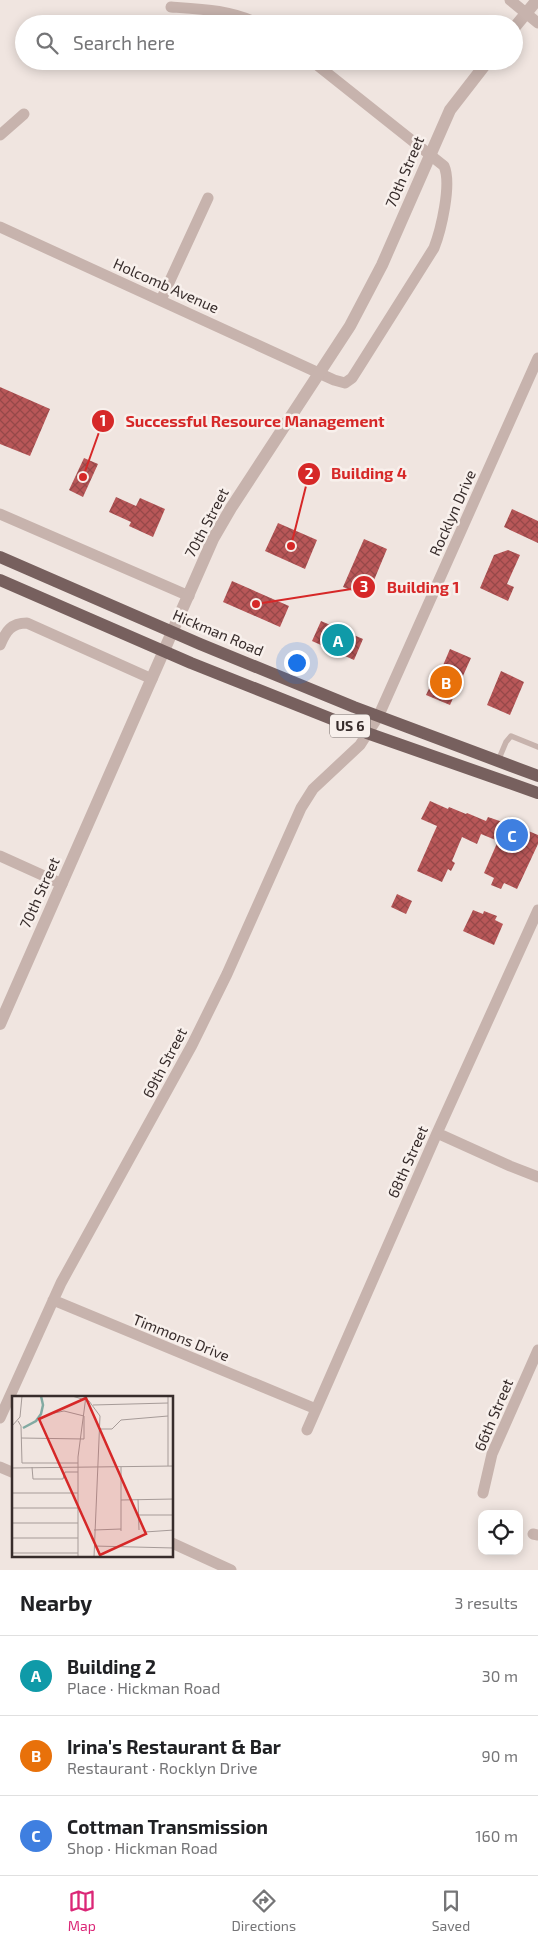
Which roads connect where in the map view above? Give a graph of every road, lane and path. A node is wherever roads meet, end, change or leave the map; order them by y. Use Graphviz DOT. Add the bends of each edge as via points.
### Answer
graph roads {
  1 [pos="510,0"];
  2 [pos="537,0"];
  3 [pos="172,7"];
  4 [pos="526,13"];
  5 [pos="236,15"];
  6 [pos="523,17"];
  7 [pos="538,23"];
  8 [pos="323,70"];
  9 [pos="481,70"];
  10 [pos="24,114"];
  11 [pos="0,135"];
  12 [pos="429,155"];
  13 [pos="208,198"];
  14 [pos="0,227"];
  15 [pos="161,300"];
  16 [pos="538,359"];
  17 [pos="319,372"];
  18 [pos="0,514"];
  19 [pos="0,557"];
  20 [pos="0,580"];
  21 [pos="189,596"];
  22 [pos="173,632"];
  23 [pos="0,644"];
  24 [pos="165,651"];
  25 [pos="152,679"];
  26 [pos="378,716"];
  27 [pos="367,733"];
  28 [pos="538,747"];
  29 [pos="498,761"];
  30 [pos="538,776"];
  31 [pos="538,793"];
  32 [pos="0,856"];
  33 [pos="62,884"];
  34 [pos="538,910"];
  35 [pos="0,1024"];
  36 [pos="437,1133"];
  37 [pos="538,1177"];
  38 [pos="54,1300"];
  39 [pos="538,1350"];
  40 [pos="316,1409"];
  41 [pos="0,1418"];
  42 [pos="307,1430"];
  43 [pos="0,1467"];
  44 [pos="12,1472"];
  45 [pos="484,1494"];
  46 [pos="174,1544"];
  47 [pos="231,1570"];
  1 -- 4 [label="street"];
  2 -- 4 [label="street"];
  3 -- 5 [label="street"];
  4 -- 6 [label="street"];
  4 -- 7 [label="street"];
  8 -- 12 [label="street"];
  9 -- 12 [label="street, 70th Street" via="450,110"];
  10 -- 11 [label="street"];
  12 -- 17 [label="street, 70th Street" via="382,265 350,326"];
  12 -- 17 [label="street, Holcomb Avenue" via="444,166 448,177 438,239 430,255 352,378 345,383"];
  13 -- 15 [label="street"];
  14 -- 15 [label="street, Holcomb Avenue"];
  15 -- 17 [label="street, Holcomb Avenue"];
  16 -- 26 [label="street, Rocklyn Drive"];
  17 -- 21 [label="street, 70th Street" via="213,539"];
  18 -- 21 [label="street"];
  19 -- 22 [label="main road, Hickman Road / US 6"];
  20 -- 24 [label="main road, US 6"];
  21 -- 22 [label="street, 70th Street"];
  22 -- 24 [label="street, 70th Street"];
  22 -- 26 [label="main road, Hickman Road / US 6"];
  23 -- 25 [label="street" via="10,627 27,623"];
  24 -- 25 [label="street, 70th Street"];
  24 -- 27 [label="main road, US 6"];
  25 -- 33 [label="street, 70th Street"];
  26 -- 27 [label="street, Rocklyn Drive"];
  26 -- 29 [label="main road, Hickman Road / US 6"];
  27 -- 31 [label="main road, US 6"];
  27 -- 38 [label="street, 69th Street" via="360,745 313,789 301,808 192,1046"];
  28 -- 29 [label="lane" via="511,736"];
  29 -- 30 [label="main road, Hickman Road / US 6"];
  32 -- 33 [label="street"];
  33 -- 35 [label="street, 70th Street"];
  34 -- 36 [label="street, 68th Street"];
  36 -- 37 [label="street"];
  36 -- 40 [label="street, 68th Street"];
  38 -- 40 [label="street, Timmons Drive"];
  38 -- 41 [label="street, 69th Street"];
  39 -- 45 [label="street, 66th Street" via="492,1454"];
  40 -- 42 [label="street, 68th Street"];
  43 -- 44 [label="street"];
  46 -- 47 [label="street"];
}
